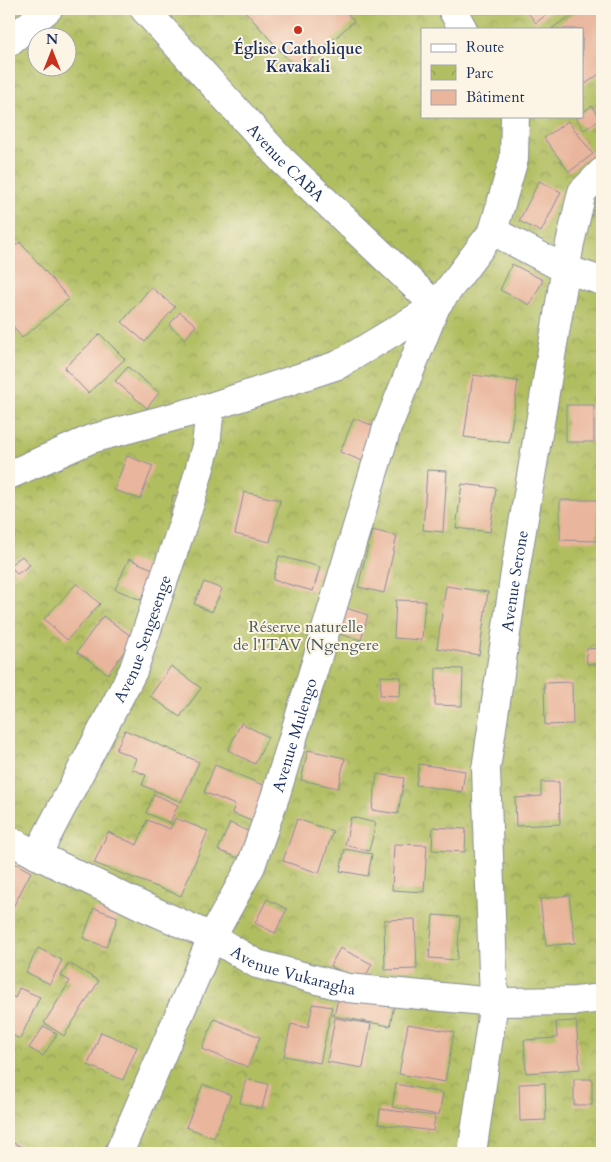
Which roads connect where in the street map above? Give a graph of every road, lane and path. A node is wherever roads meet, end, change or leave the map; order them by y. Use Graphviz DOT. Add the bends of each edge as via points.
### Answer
graph roads {
  1 [pos="48,9"];
  2 [pos="144,9"];
  3 [pos="9,42"];
  4 [pos="515,118"];
  5 [pos="602,172"];
  6 [pos="493,231"];
  7 [pos="565,269"];
  8 [pos="602,281"];
  9 [pos="436,306"];
  10 [pos="210,407"];
  11 [pos="9,475"];
  12 [pos="9,840"];
  13 [pos="37,855"];
  14 [pos="212,937"];
  15 [pos="602,998"];
  16 [pos="494,1002"];
  17 [pos="119,1153"];
  18 [pos="472,1153"];
  1 -- 3 [label="street"];
  2 -- 9 [label="street, Avenue CABA" via="282,160"];
  4 -- 6 [label="street" via="514,159"];
  5 -- 7 [label="street, Avenue Serone" via="582,192"];
  6 -- 7 [label="street"];
  6 -- 9 [label="street"];
  7 -- 8 [label="street"];
  7 -- 16 [label="street, Avenue Serone" via="486,769"];
  9 -- 10 [label="street" via="338,365"];
  9 -- 14 [label="street, Avenue Mulengo" via="387,428 276,794 250,866"];
  10 -- 11 [label="street" via="91,439"];
  10 -- 13 [label="street, Avenue Sengesenge" via="206,446 190,503 133,672"];
  12 -- 13 [label="street, Avenue Vukaragha"];
  13 -- 14 [label="street, Avenue Vukaragha"];
  14 -- 16 [label="street, Avenue Vukaragha" via="257,964 348,988"];
  14 -- 17 [label="street, Avenue Mulengo"];
  15 -- 16 [label="street, Avenue Vukaragha"];
  16 -- 18 [label="street, Avenue Serone"];
}
